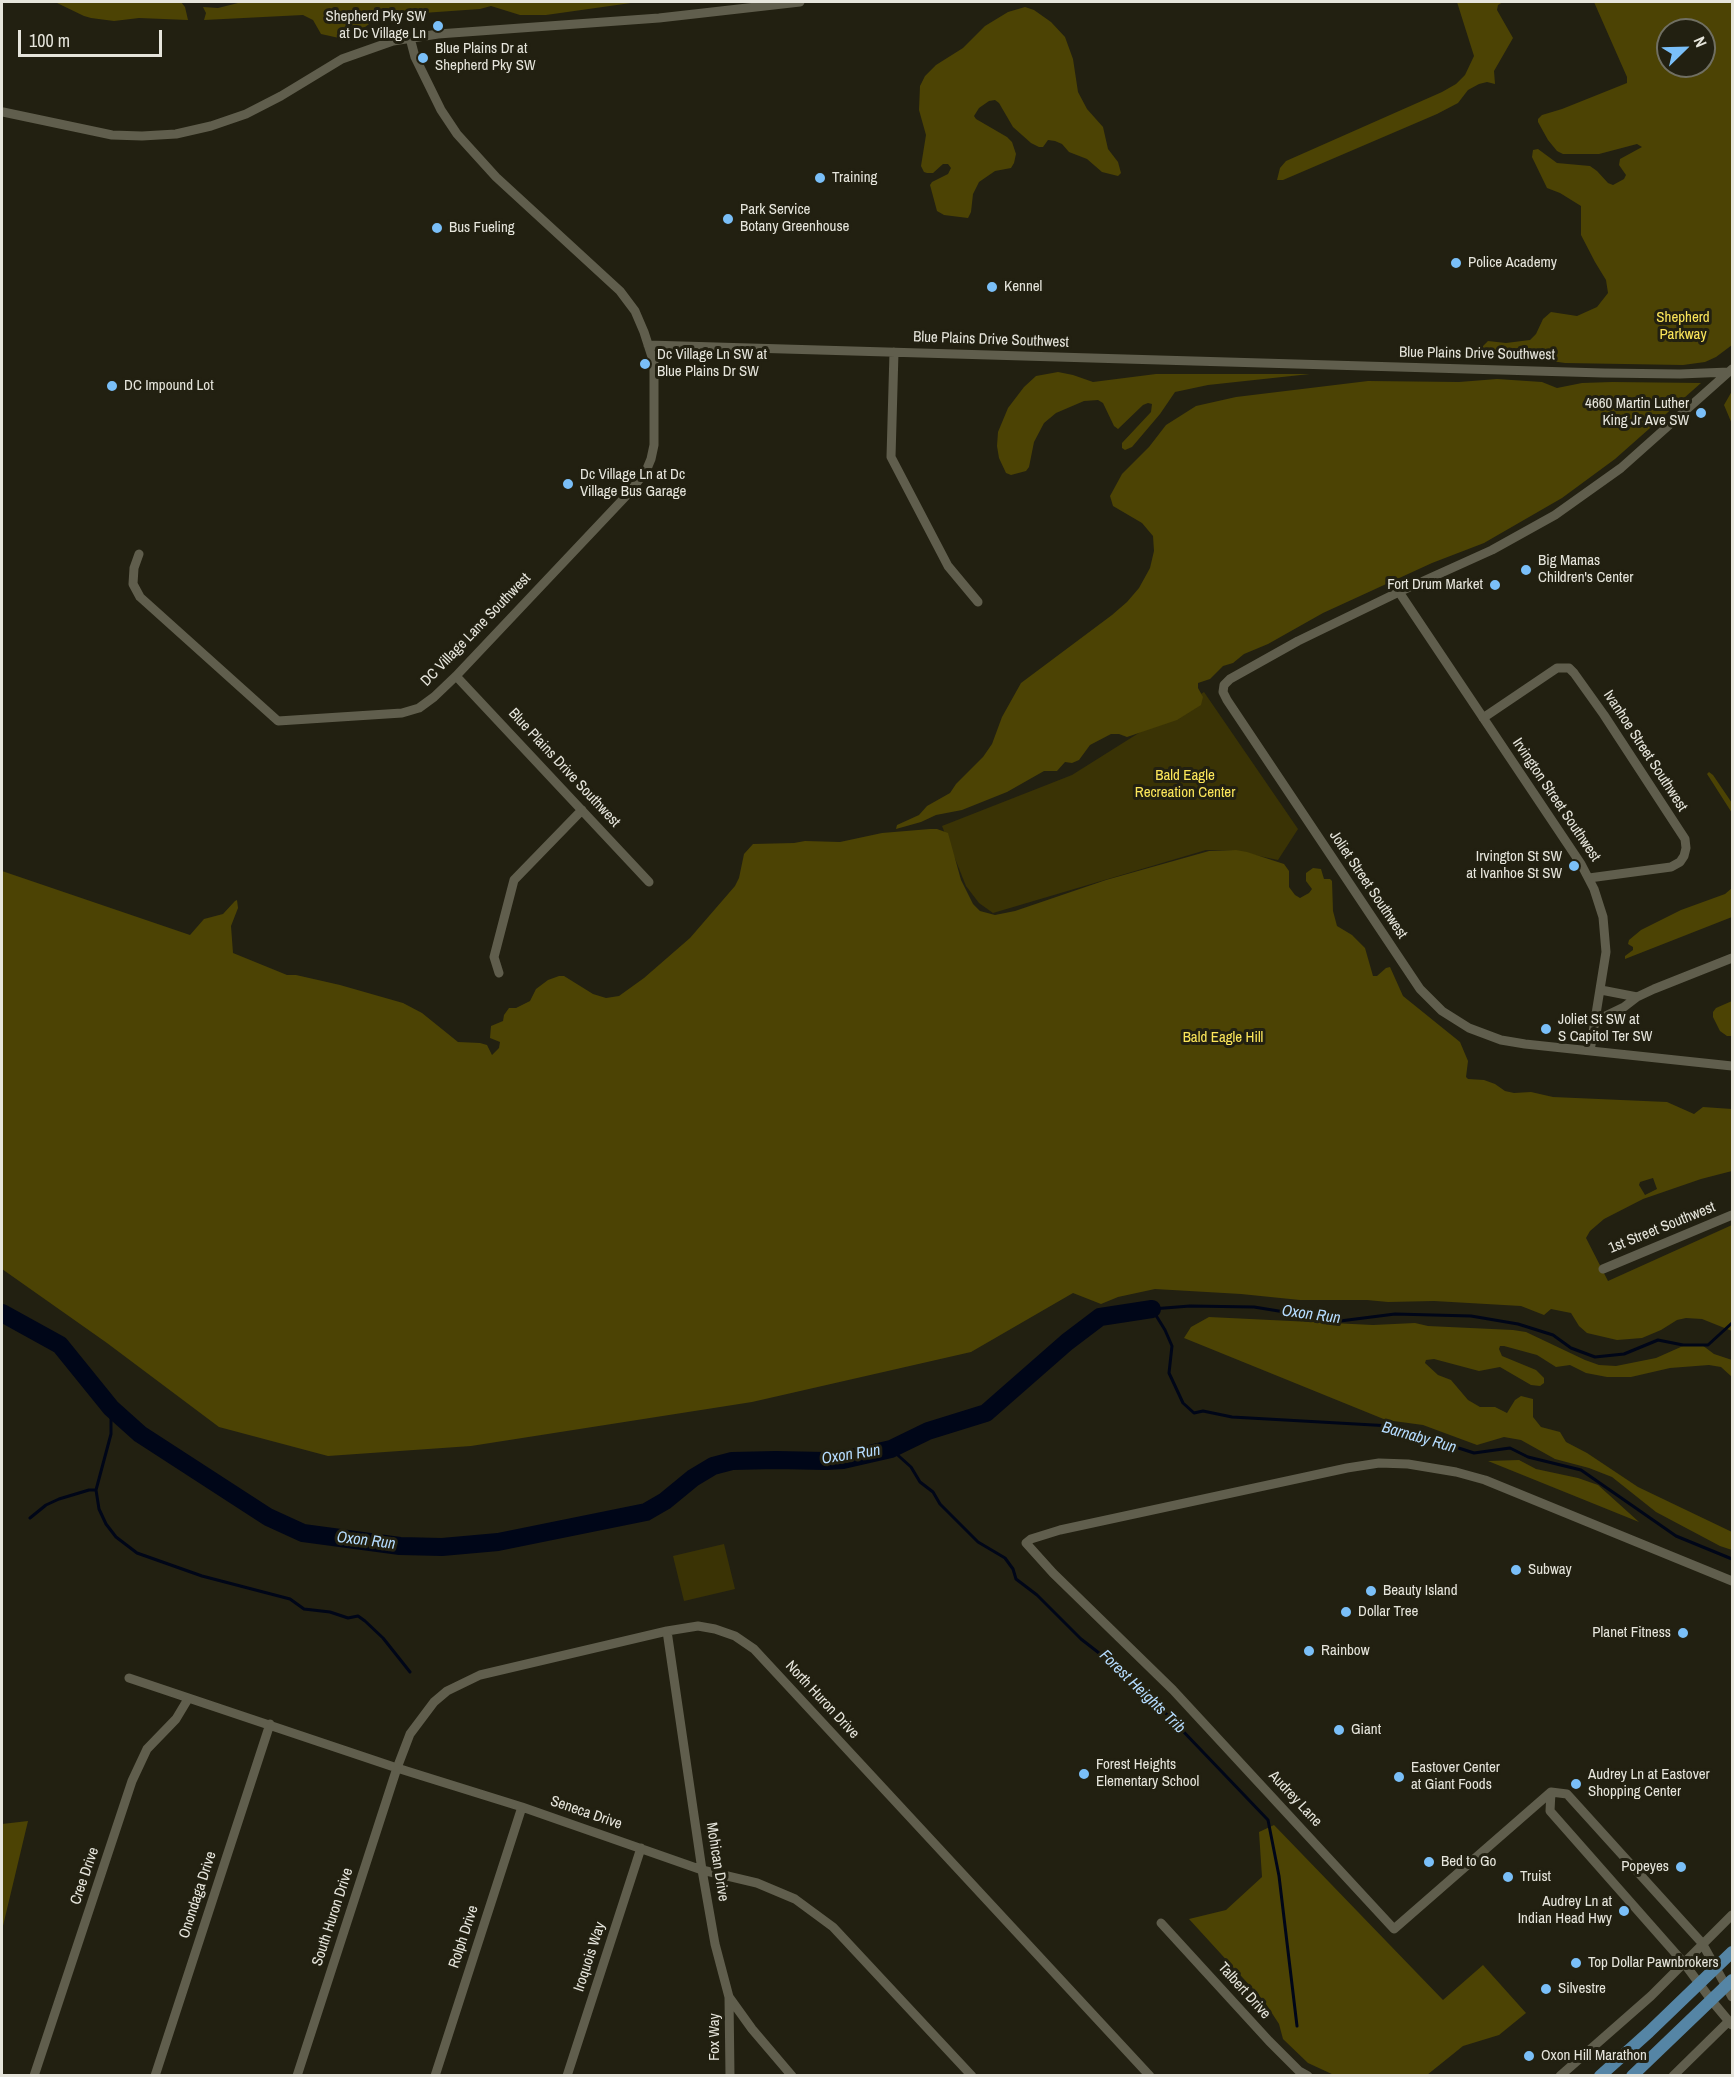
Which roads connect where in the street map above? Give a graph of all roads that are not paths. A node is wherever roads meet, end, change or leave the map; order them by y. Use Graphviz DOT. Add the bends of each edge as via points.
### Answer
graph roads {
  1 [pos="800,2"];
  2 [pos="410,38"];
  3 [pos="3,112"];
  4 [pos="648,345"];
  5 [pos="894,352"];
  6 [pos="1731,370"];
  7 [pos="139,554"];
  8 [pos="1399,592"];
  9 [pos="978,602"];
  10 [pos="456,676"];
  11 [pos="1483,718"];
  12 [pos="582,810"];
  13 [pos="1589,878"];
  14 [pos="649,882"];
  15 [pos="1732,958"];
  16 [pos="499,973"];
  17 [pos="1601,990"];
  18 [pos="1637,997"];
  19 [pos="1595,1021"];
  20 [pos="1590,1051"];
  21 [pos="1732,1066"];
  22 [pos="1732,1215"];
  23 [pos="1603,1269"];
  24 [pos="1732,1581"];
  25 [pos="667,1631"];
  26 [pos="129,1678"];
  27 [pos="188,1699"];
  28 [pos="270,1724"];
  29 [pos="397,1768"];
  30 [pos="1551,1792"];
  31 [pos="522,1807"];
  32 [pos="641,1848"];
  33 [pos="702,1870"];
  34 [pos="1732,1915"];
  35 [pos="1161,1923"];
  36 [pos="1702,1943"];
  37 [pos="1732,1952"];
  38 [pos="1684,1963"];
  39 [pos="1715,1969"];
  40 [pos="1701,1983"];
  41 [pos="1730,1988"];
  42 [pos="729,1997"];
  43 [pos="1712,2001"];
  44 [pos="1731,2023"];
  45 [pos="34,2076"];
  46 [pos="155,2076"];
  47 [pos="297,2076"];
  48 [pos="435,2076"];
  49 [pos="567,2076"];
  50 [pos="730,2076"];
  51 [pos="792,2076"];
  52 [pos="972,2076"];
  53 [pos="1150,2076"];
  54 [pos="1308,2076"];
  55 [pos="1560,2076"];
  56 [pos="1600,2076"];
  57 [pos="1632,2076"];
  58 [pos="1673,2076"];
  1 -- 2 [label="street"];
  2 -- 3 [label="street" via="350,56 255,110 186,132 112,135"];
  2 -- 4 [label="street" via="441,111 457,134 496,177 623,294 639,318"];
  4 -- 5 [label="street, Blue Plains Drive Southwest"];
  4 -- 10 [label="street, DC Village Lane Southwest" via="654,363 654,445 646,471"];
  5 -- 6 [label="street, Blue Plains Drive Southwest" via="1623,373"];
  5 -- 9 [label="street" via="891,457 948,566"];
  6 -- 8 [label="street" via="1630,460 1567,507 1513,540"];
  7 -- 10 [label="street, DC Village Lane Southwest" via="133,584 140,597 278,721 402,713 419,708"];
  8 -- 11 [label="street, Irvington Street Southwest"];
  8 -- 20 [label="street, Joliet Street Southwest" via="1230,679 1224,686 1224,696 1430,1001 1455,1020 1491,1036"];
  10 -- 12 [label="street, Blue Plains Drive Southwest"];
  11 -- 13 [label="street, Irvington Street Southwest"];
  11 -- 13 [label="street, Ivanhoe Street Southwest" via="1557,668 1569,668 1685,839 1684,856 1671,867"];
  12 -- 14 [label="street, Blue Plains Drive Southwest"];
  12 -- 16 [label="street" via="514,880 494,957"];
  13 -- 17 [label="street, Irvington Street Southwest" via="1600,906 1605,935"];
  15 -- 18 [label="street"];
  17 -- 18 [label="street"];
  17 -- 19 [label="street, Irvington Street Southwest"];
  18 -- 19 [label="street"];
  19 -- 20 [label="street, Irvington Street Southwest"];
  20 -- 21 [label="street, Joliet Street Southwest"];
  22 -- 23 [label="street, 1st Street Southwest"];
  24 -- 30 [label="street, Audrey Lane" via="1485,1480 1408,1464 1347,1468 1060,1530 1026,1543 1173,1690 1394,1929"];
  25 -- 29 [label="street, North Huron Drive" via="464,1681 447,1691 420,1719"];
  25 -- 33 [label="street, Mohican Drive"];
  25 -- 53 [label="street, North Huron Drive" via="698,1626 715,1629 754,1649"];
  26 -- 27 [label="street, Seneca Drive"];
  27 -- 28 [label="street, Seneca Drive"];
  27 -- 45 [label="street, Cree Drive" via="176,1719 147,1749 132,1780"];
  28 -- 29 [label="street, Seneca Drive"];
  28 -- 46 [label="street, Onondaga Drive"];
  29 -- 31 [label="street, Seneca Drive"];
  29 -- 47 [label="street, South Huron Drive"];
  30 -- 36 [label="street" via="1567,1794"];
  30 -- 38 [label="street" via="1550,1810"];
  31 -- 32 [label="street, Seneca Drive"];
  31 -- 48 [label="street, Rolph Drive"];
  32 -- 33 [label="street, Seneca Drive"];
  32 -- 49 [label="street, Iroquois Way"];
  33 -- 42 [label="street, Mohican Drive"];
  33 -- 52 [label="street, Seneca Drive" via="757,1882 814,1911"];
  34 -- 36 [label="street"];
  35 -- 54 [label="street, Talbert Drive" via="1269,2041"];
  36 -- 38 [label="street"];
  36 -- 39 [label="street"];
  37 -- 39 [label="main road"];
  38 -- 40 [label="street"];
  38 -- 55 [label="street"];
  39 -- 40 [label="main road"];
  39 -- 41 [label="street"];
  40 -- 43 [label="street"];
  40 -- 56 [label="main road"];
  41 -- 43 [label="main road"];
  42 -- 50 [label="street, Fox Way"];
  42 -- 51 [label="street, Mohican Drive"];
  43 -- 44 [label="street"];
  43 -- 57 [label="main road"];
  44 -- 58 [label="street"];
}
